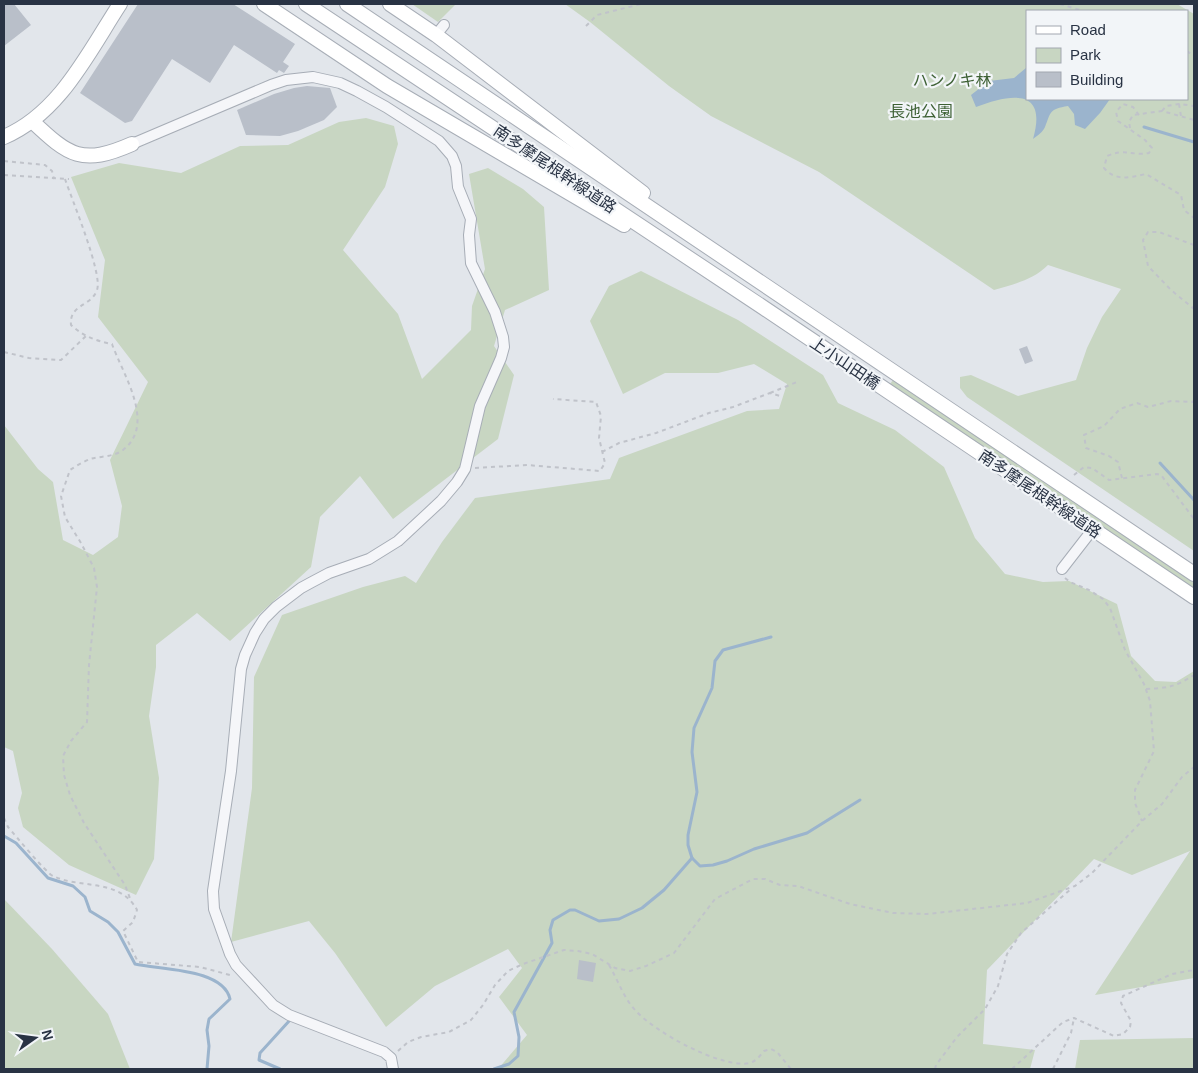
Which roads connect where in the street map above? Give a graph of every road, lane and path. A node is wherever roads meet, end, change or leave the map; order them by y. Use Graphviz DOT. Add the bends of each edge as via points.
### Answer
graph roads {
  1 [pos="120,4"];
  2 [pos="264,4"];
  3 [pos="306,4"];
  4 [pos="347,4"];
  5 [pos="390,4"];
  6 [pos="640,4"];
  7 [pos="1060,4"];
  8 [pos="1080,10"];
  9 [pos="586,26"];
  10 [pos="1179,104"];
  11 [pos="1194,106"];
  12 [pos="1162,112"];
  13 [pos="1139,114"];
  14 [pos="1181,116"];
  15 [pos="1194,120"];
  16 [pos="32,121"];
  17 [pos="1130,128"];
  18 [pos="4,137"];
  19 [pos="132,144"];
  20 [pos="4,160"];
  21 [pos="4,175"];
  22 [pos="54,179"];
  23 [pos="64,179"];
  24 [pos="69,179"];
  25 [pos="1194,218"];
  26 [pos="1194,245"];
  27 [pos="737,265"];
  28 [pos="764,308"];
  29 [pos="1194,309"];
  30 [pos="816,319"];
  31 [pos="86,336"];
  32 [pos="805,336"];
  33 [pos="4,352"];
  34 [pos="896,373"];
  35 [pos="797,382"];
  36 [pos="886,390"];
  37 [pos="770,393"];
  38 [pos="780,396"];
  39 [pos="553,399"];
  40 [pos="1194,400"];
  41 [pos="602,452"];
  42 [pos="465,469"];
  43 [pos="1074,475"];
  44 [pos="1122,478"];
  45 [pos="1194,519"];
  46 [pos="1093,529"];
  47 [pos="1063,573"];
  48 [pos="1194,574"];
  49 [pos="1194,597"];
  50 [pos="1194,674"];
  51 [pos="1146,689"];
  52 [pos="1194,767"];
  53 [pos="4,818"];
  54 [pos="1142,821"];
  55 [pos="1074,886"];
  56 [pos="131,900"];
  57 [pos="609,964"];
  58 [pos="1194,970"];
  59 [pos="249,979"];
  60 [pos="1074,1018"];
  61 [pos="391,1058"];
  62 [pos="393,1069"];
  63 [pos="791,1069"];
  64 [pos="935,1069"];
  65 [pos="1012,1069"];
  66 [pos="1052,1069"];
  1 -- 16 [label="main road" via="69,83"];
  2 -- 28 [label="main road" via="388,86"];
  3 -- 28 [label="main road, 南多摩尾根幹線道路"];
  4 -- 27 [label="main road, 南多摩尾根幹線道路"];
  5 -- 27 [label="main road" via="440,30"];
  6 -- 9 [label="path" via="597,15"];
  7 -- 8 [label="path"];
  10 -- 11 [label="path"];
  10 -- 12 [label="path" via="1166,106"];
  10 -- 14 [label="path"];
  12 -- 13 [label="path"];
  12 -- 14 [label="path"];
  13 -- 17 [label="path" via="1128,122"];
  13 -- 17 [label="path" via="1134,107 1124,104 1116,112 1118,121"];
  14 -- 15 [label="path"];
  16 -- 18 [label="main road"];
  16 -- 19 [label="main road" via="56,144 74,154 101,154"];
  17 -- 25 [label="path" via="1152,148 1149,153 1117,152 1107,156 1104,168 1110,176 1125,178 1146,174 1181,195 1184,210"];
  19 -- 42 [label="street" via="271,84 313,77 340,83 386,107 439,141 456,166 458,187 471,219 471,263 495,312 504,347 480,406"];
  20 -- 22 [label="path" via="45,165 52,171"];
  21 -- 22 [label="path"];
  22 -- 23 [label="path"];
  23 -- 24 [label="path"];
  23 -- 31 [label="path" via="99,280 94,298 70,318 71,325"];
  26 -- 29 [label="path" via="1159,232 1148,232 1143,240 1148,266 1170,290"];
  27 -- 30 [label="main road, 南多摩尾根幹線道路"];
  28 -- 32 [label="main road, 南多摩尾根幹線道路"];
  30 -- 34 [label="main road, 上小山田橋"];
  31 -- 33 [label="path" via="61,360"];
  31 -- 56 [label="path" via="112,344 132,390 138,426 123,451 90,459 70,470 61,496 65,517 94,568 97,587 87,722 63,756 64,775 84,823 125,885"];
  32 -- 36 [label="main road, 上小山田橋"];
  34 -- 48 [label="main road, 南多摩尾根幹線道路"];
  35 -- 37 [label="path"];
  36 -- 46 [label="main road, 南多摩尾根幹線道路"];
  37 -- 38 [label="path"];
  37 -- 41 [label="path" via="619,443"];
  39 -- 41 [label="path" via="596,402 601,416 599,438"];
  40 -- 44 [label="path" via="1148,407 1137,403 1120,409 1104,426 1084,435 1086,448 1118,462"];
  41 -- 42 [label="path" via="605,463 600,470 527,465"];
  42 -- 59 [label="street" via="441,501 398,541 369,559 329,573 288,597 264,619 248,646 241,670 227,805 213,891 214,909 230,954"];
  43 -- 44 [label="path" via="1084,467 1092,468 1110,480"];
  44 -- 45 [label="path" via="1161,475"];
  46 -- 47 [label="street"];
  46 -- 49 [label="main road, 南多摩尾根幹線道路"];
  47 -- 51 [label="path" via="1070,582 1103,599 1110,608"];
  50 -- 51 [label="path" via="1170,687"];
  51 -- 54 [label="path" via="1154,751 1134,790"];
  52 -- 54 [label="path" via="1182,777 1162,804"];
  53 -- 56 [label="path" via="8,827 51,875 104,887"];
  54 -- 55 [label="path" via="1092,873"];
  55 -- 57 [label="path" via="1027,903 927,914 893,913 850,904 798,886 753,879 715,899 674,953 630,971"];
  55 -- 64 [label="path" via="1021,933 1007,954 998,986 985,1009 957,1036"];
  56 -- 59 [label="path" via="136,910 133,922 123,931 138,962 200,967"];
  57 -- 61 [label="path" via="592,954 564,950 524,964 508,971 495,985 472,1020 450,1032 408,1042"];
  57 -- 63 [label="path" via="635,1010 671,1036 702,1053 736,1063 750,1062 759,1058 764,1050 771,1049"];
  58 -- 60 [label="path" via="1172,974 1123,996 1121,1002 1131,1021 1123,1034 1114,1036"];
  59 -- 61 [label="street" via="274,1005 289,1015 384,1052"];
  60 -- 65 [label="path" via="1063,1022"];
  60 -- 66 [label="path" via="1071,1033"];
  61 -- 62 [label="street"];
}
